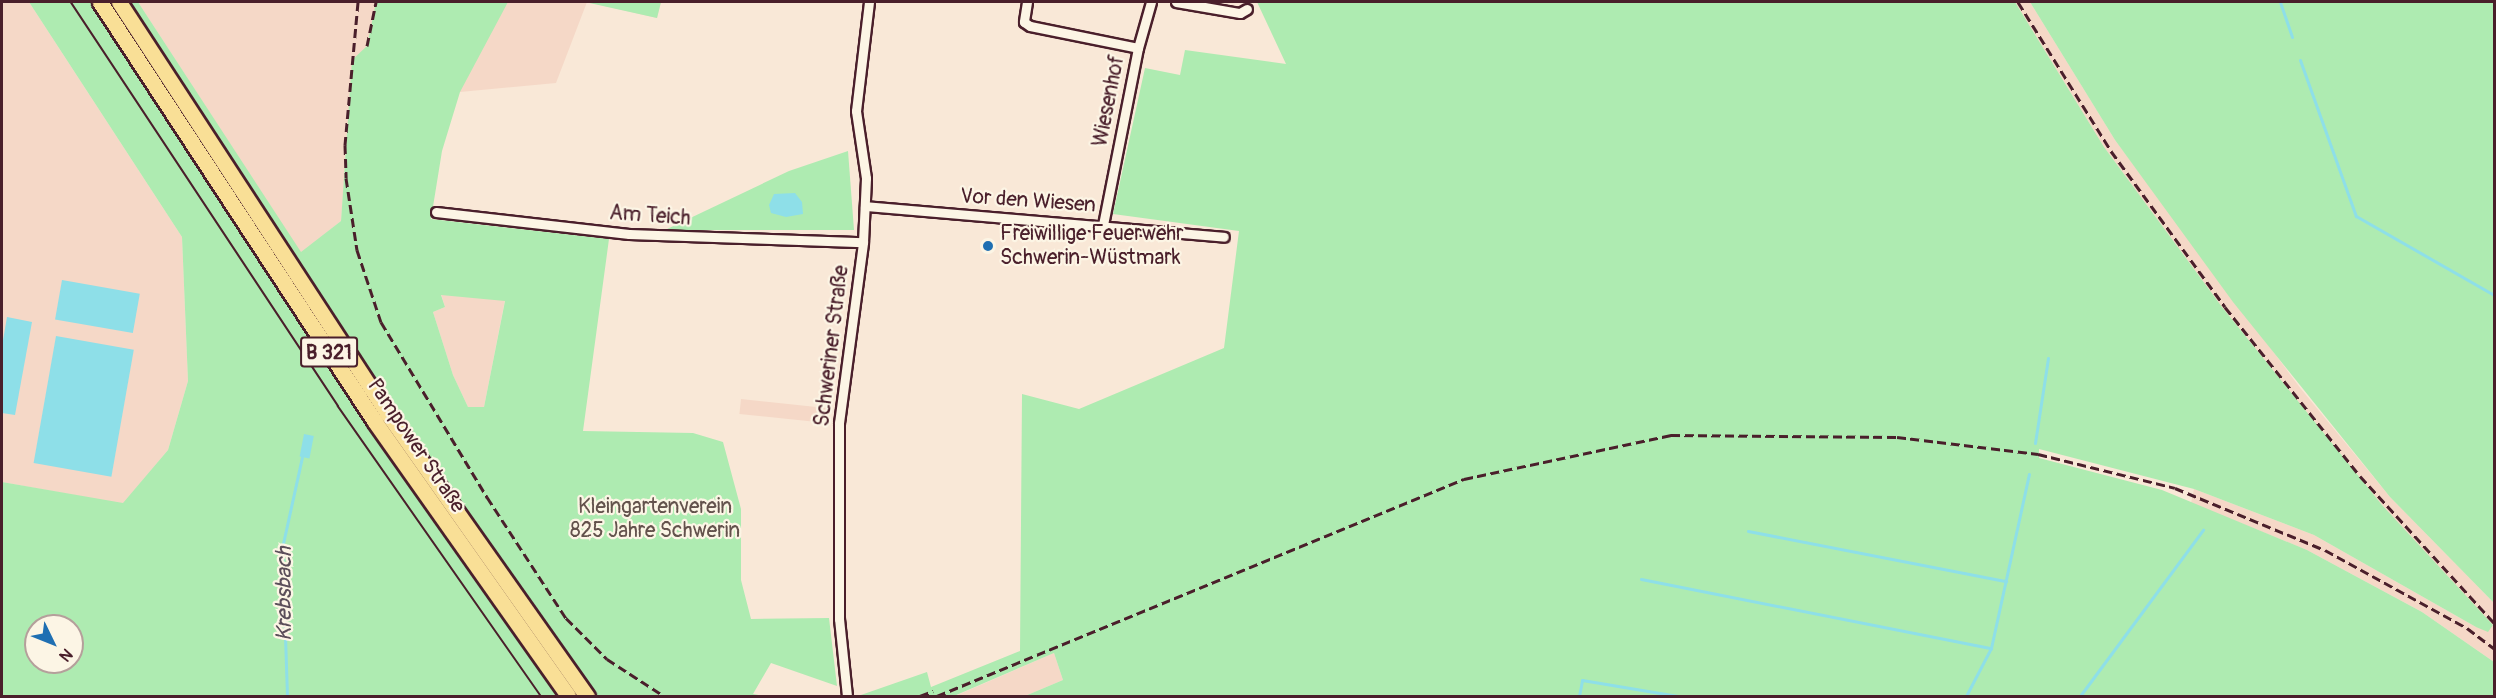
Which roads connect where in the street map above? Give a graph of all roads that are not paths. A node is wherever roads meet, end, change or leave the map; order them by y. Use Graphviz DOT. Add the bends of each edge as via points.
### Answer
graph roads {
  1 [pos="100,2"];
  2 [pos="119,2"];
  3 [pos="869,2"];
  4 [pos="1027,2"];
  5 [pos="1151,2"];
  6 [pos="1176,2"];
  7 [pos="1247,9"];
  8 [pos="1138,48"];
  9 [pos="865,206"];
  10 [pos="436,212"];
  11 [pos="1103,225"];
  12 [pos="1224,237"];
  13 [pos="863,243"];
  14 [pos="568,696"];
  15 [pos="587,696"];
  16 [pos="848,696"];
  1 -- 14 [label="main road, Pampower Straße / B 321" via="375,422"];
  2 -- 15 [label="main road, Pampower Straße / B 321" via="387,413"];
  3 -- 9 [label="street, Schweriner Straße" via="856,111 866,178"];
  4 -- 8 [label="street, Wiesenhof" via="1024,22 1030,26"];
  5 -- 8 [label="street"];
  6 -- 7 [label="street" via="1240,13"];
  8 -- 11 [label="street, Wiesenhof"];
  9 -- 11 [label="street, Vor den Wiesen"];
  9 -- 13 [label="street, Schweriner Straße"];
  10 -- 13 [label="street, Am Teich" via="629,234"];
  11 -- 12 [label="street, Vor den Wiesen"];
  13 -- 16 [label="street, Schweriner Straße" via="839,423 838,619"];
}
